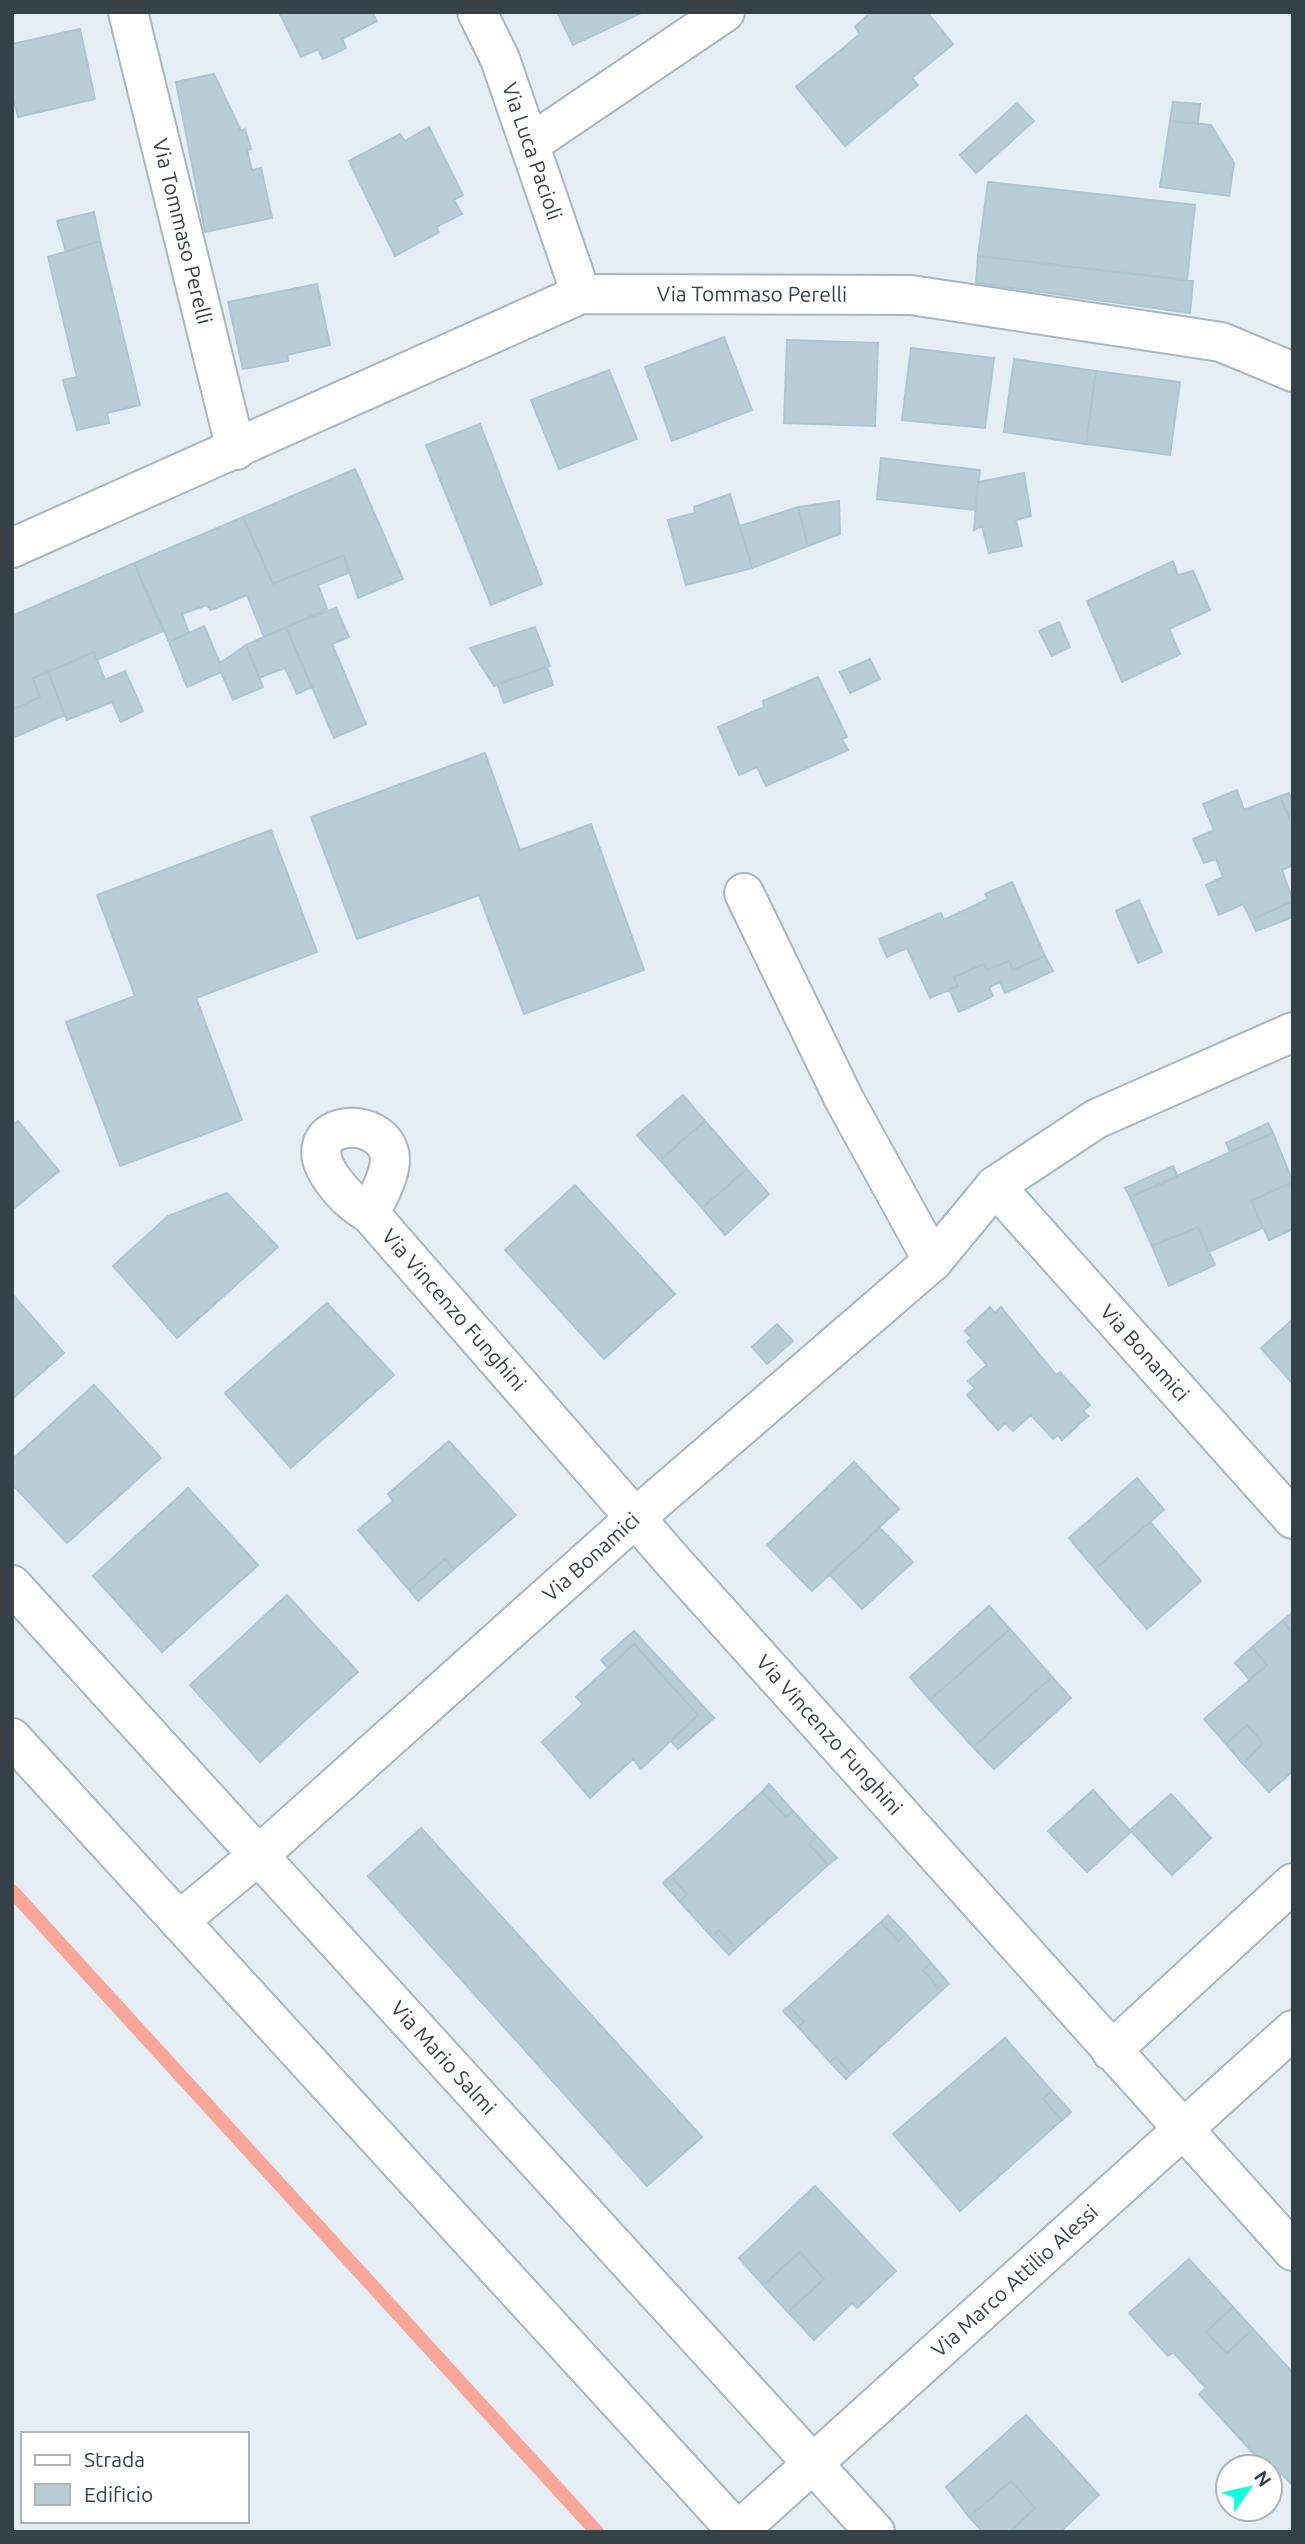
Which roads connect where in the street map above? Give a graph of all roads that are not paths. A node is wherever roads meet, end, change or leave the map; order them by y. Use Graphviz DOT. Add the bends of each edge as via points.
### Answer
graph roads {
  1 [pos="128,12"];
  2 [pos="477,12"];
  3 [pos="725,12"];
  4 [pos="530,145"];
  5 [pos="581,294"];
  6 [pos="1293,372"];
  7 [pos="236,450"];
  8 [pos="12,548"];
  9 [pos="744,893"];
  10 [pos="1293,1032"];
  11 [pos="995,1186"];
  12 [pos="370,1214"];
  13 [pos="933,1261"];
  14 [pos="635,1518"];
  15 [pos="1293,1519"];
  16 [pos="12,1585"];
  17 [pos="12,1738"];
  18 [pos="260,1854"];
  19 [pos="1293,1883"];
  20 [pos="179,1921"];
  21 [pos="1293,2030"];
  22 [pos="1111,2051"];
  23 [pos="1181,2130"];
  24 [pos="1293,2251"];
  25 [pos="812,2462"];
  26 [pos="738,2531"];
  27 [pos="875,2532"];
  1 -- 7 [label="street, Via Tommaso Perelli"];
  2 -- 4 [label="street, Via Luca Pacioli"];
  3 -- 4 [label="street"];
  4 -- 5 [label="street, Via Luca Pacioli"];
  5 -- 6 [label="street, Via Tommaso Perelli" via="911,295 1222,342"];
  5 -- 7 [label="street, Via Tommaso Perelli"];
  7 -- 8 [label="street, Via Tommaso Perelli"];
  9 -- 13 [label="street" via="844,1099"];
  10 -- 11 [label="street, Via Bonamici" via="1096,1119"];
  11 -- 13 [label="street, Via Bonamici"];
  11 -- 15 [label="street, Via Bonamici"];
  12 -- 14 [label="street, Via Vincenzo Funghini"];
  13 -- 14 [label="street, Via Bonamici"];
  14 -- 18 [label="street, Via Bonamici"];
  14 -- 22 [label="street, Via Vincenzo Funghini"];
  16 -- 18 [label="street, Via Mario Salmi"];
  17 -- 20 [label="street"];
  18 -- 20 [label="street, Via Bonamici"];
  18 -- 25 [label="street, Via Mario Salmi"];
  19 -- 22 [label="street"];
  20 -- 26 [label="street"];
  21 -- 23 [label="street, Via Marco Attilio Alessi"];
  22 -- 23 [label="street, Via Vincenzo Funghini"];
  23 -- 24 [label="street, Via Vincenzo Funghini"];
  23 -- 25 [label="street, Via Marco Attilio Alessi"];
  25 -- 26 [label="street, Via Marco Attilio Alessi"];
  25 -- 27 [label="street, Via Mario Salmi"];
}
